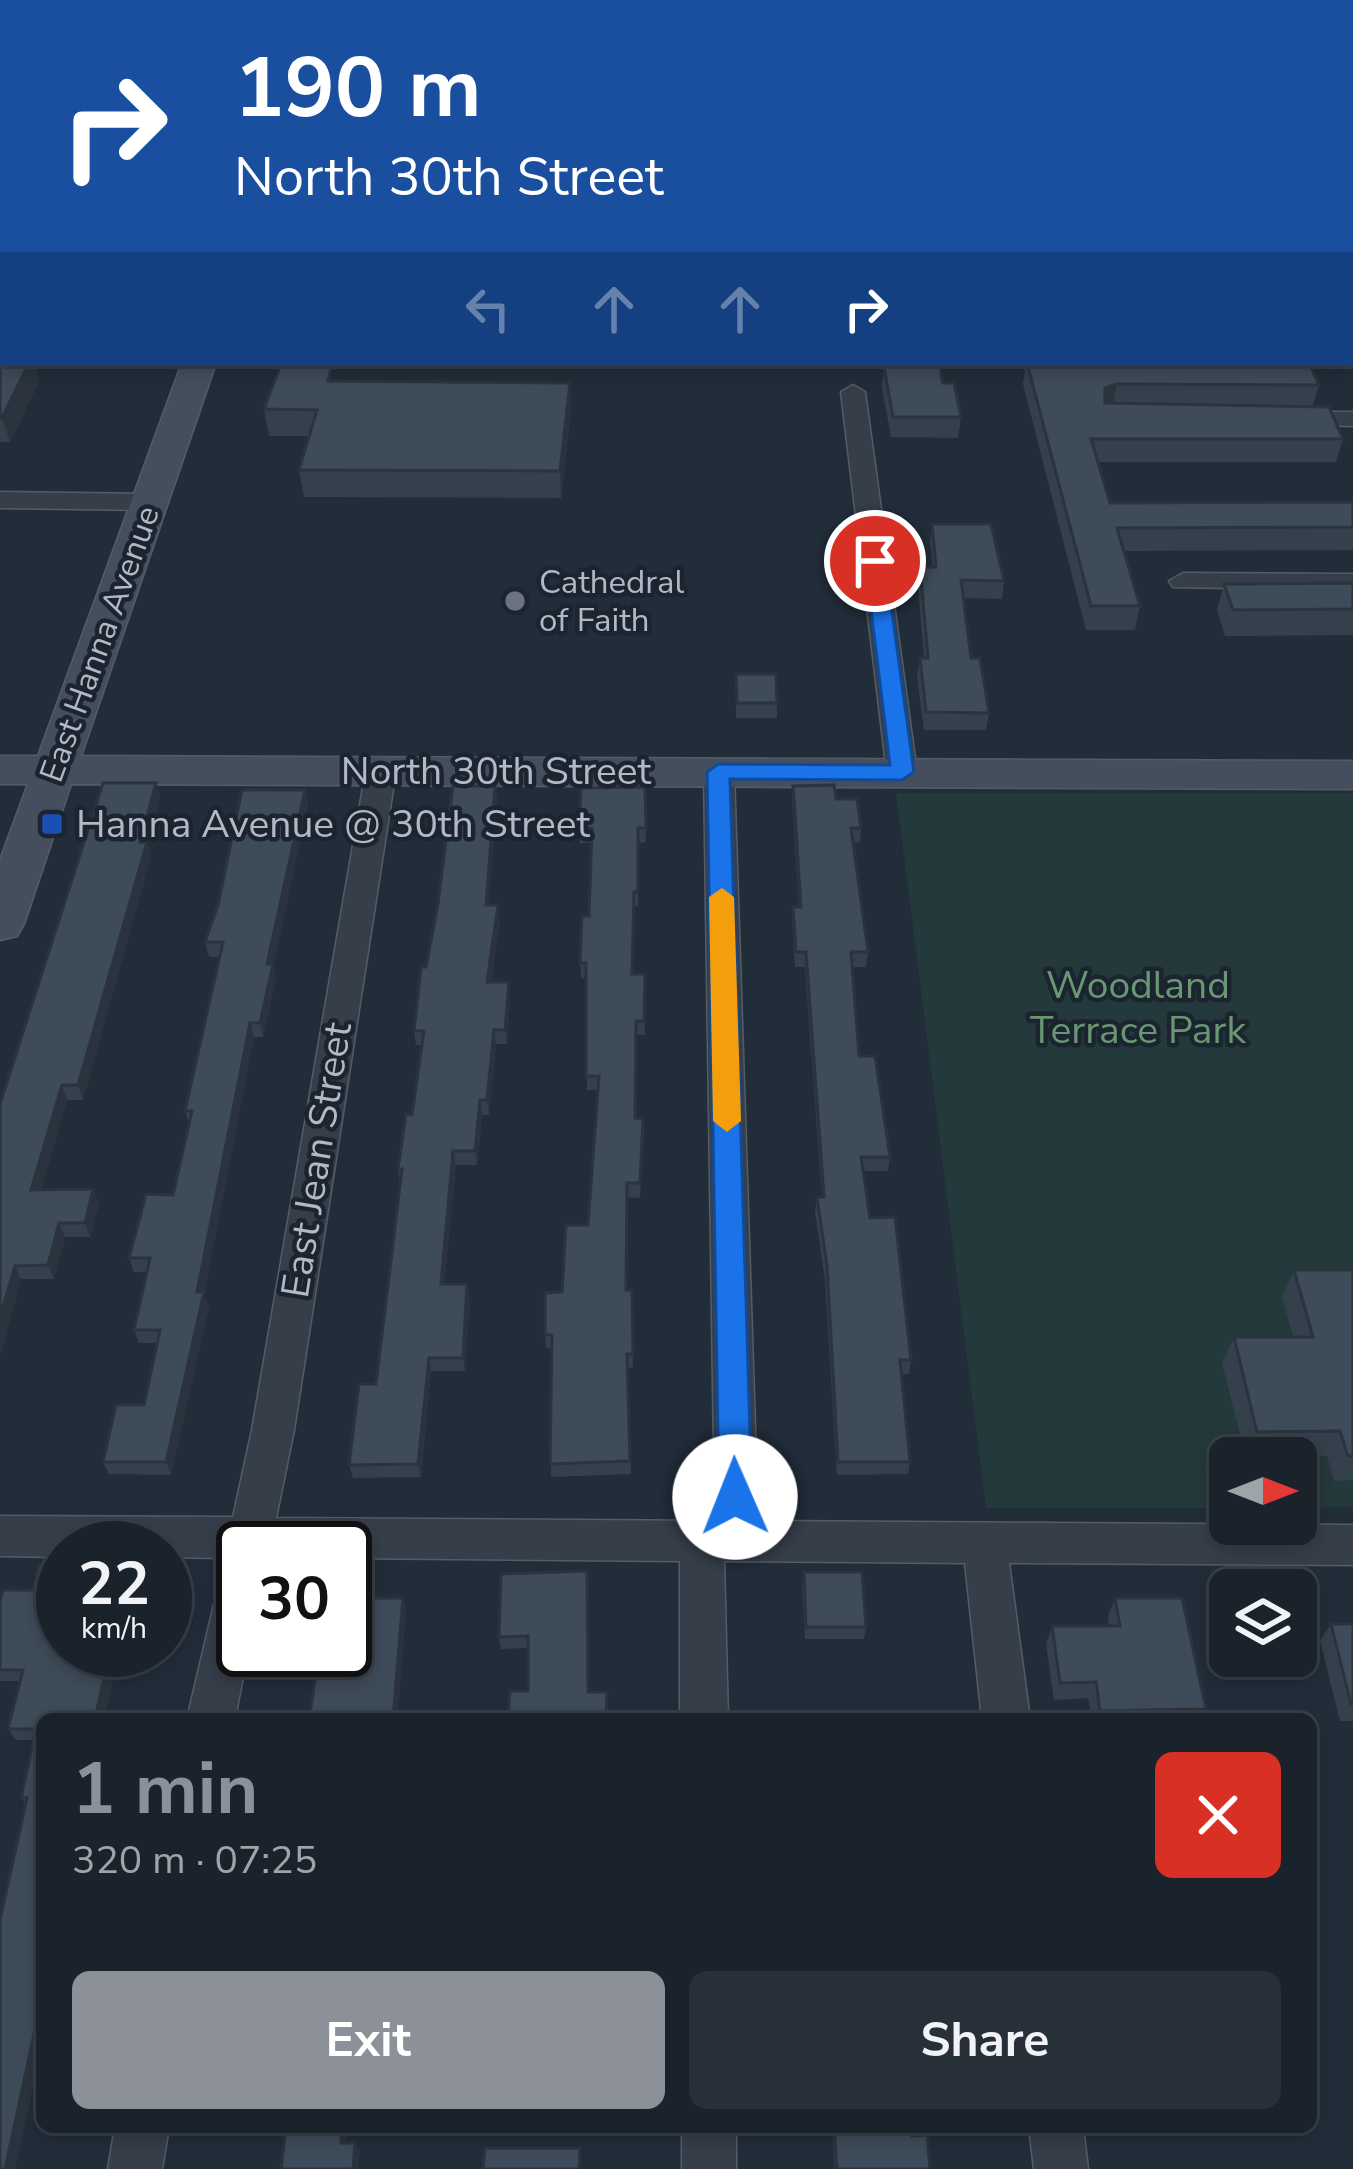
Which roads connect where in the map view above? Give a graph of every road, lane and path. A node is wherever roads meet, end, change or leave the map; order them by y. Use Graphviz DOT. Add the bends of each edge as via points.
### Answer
graph roads {
  1 [pos="198,366"];
  2 [pos="853,392"];
  3 [pos="1257,418"];
  4 [pos="1353,419"];
  5 [pos="0,500"];
  6 [pos="151,502"];
  7 [pos="1183,581"];
  8 [pos="1353,582"];
  9 [pos="0,770"];
  10 [pos="55,770"];
  11 [pos="381,770"];
  12 [pos="718,772"];
  13 [pos="902,772"];
  14 [pos="1353,775"];
  15 [pos="0,924"];
  16 [pos="253,1521"];
  17 [pos="0,1536"];
  18 [pos="719,1542"];
  19 [pos="985,1544"];
  20 [pos="1353,1544"];
  21 [pos="216,1548"];
  22 [pos="372,1548"];
  23 [pos="221,1677"];
  24 [pos="213,1713"];
  25 [pos="705,1713"];
  26 [pos="1005,1713"];
  27 [pos="141,2133"];
  28 [pos="709,2133"];
  29 [pos="1057,2133"];
  30 [pos="135,2169"];
  31 [pos="710,2169"];
  32 [pos="1061,2169"];
  1 -- 6 [label="street, East Hanna Avenue"];
  2 -- 13 [label="street"];
  3 -- 4 [label="street"];
  5 -- 6 [label="street"];
  6 -- 10 [label="street, East Hanna Avenue"];
  7 -- 8 [label="street"];
  9 -- 10 [label="street, North 30th Street"];
  10 -- 11 [label="street, North 30th Street"];
  10 -- 15 [label="street, East Hanna Avenue"];
  11 -- 12 [label="street, North 30th Street"];
  11 -- 16 [label="street, East Jean Street"];
  12 -- 13 [label="street, North 30th Street"];
  12 -- 18 [label="street"];
  13 -- 14 [label="street, North 30th Street"];
  17 -- 21 [label="street"];
  18 -- 19 [label="street"];
  18 -- 22 [label="street"];
  18 -- 25 [label="street"];
  19 -- 20 [label="street"];
  19 -- 26 [label="street"];
  23 -- 24 [label="street, East Jean Street"];
  27 -- 30 [label="street"];
  28 -- 31 [label="street"];
  29 -- 32 [label="street"];
}
